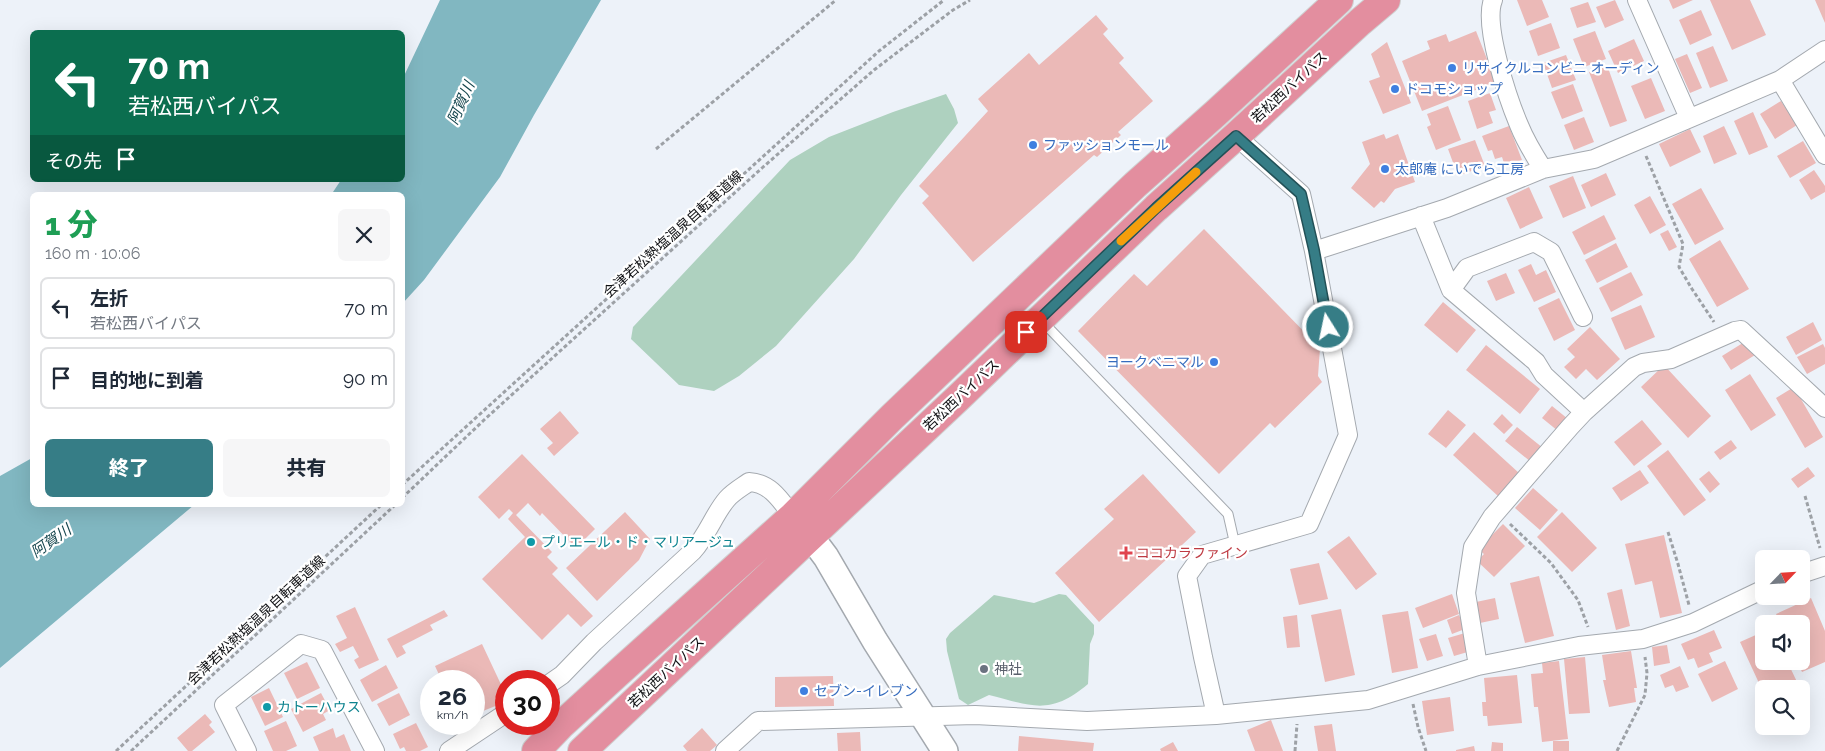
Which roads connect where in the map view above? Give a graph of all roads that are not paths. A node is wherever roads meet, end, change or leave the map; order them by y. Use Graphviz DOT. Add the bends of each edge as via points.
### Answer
graph roads {
  1 [pos="1338,0"];
  2 [pos="1386,0"];
  3 [pos="1493,0"];
  4 [pos="1637,0"];
  5 [pos="1825,50"];
  6 [pos="1780,80"];
  7 [pos="1689,118"];
  8 [pos="1236,136"];
  9 [pos="1825,155"];
  10 [pos="1543,169"];
  11 [pos="1422,216"];
  12 [pos="1314,250"];
  13 [pos="1451,290"];
  14 [pos="1583,317"];
  15 [pos="1040,319"];
  16 [pos="1825,408"];
  17 [pos="1584,412"];
  18 [pos="793,516"];
  19 [pos="811,537"];
  20 [pos="1235,545"];
  21 [pos="1823,566"];
  22 [pos="1810,571"];
  23 [pos="1755,593"];
  24 [pos="1478,666"];
  25 [pos="560,677"];
  26 [pos="1216,715"];
  27 [pos="922,716"];
  28 [pos="495,720"];
  29 [pos="247,751"];
  30 [pos="375,751"];
  31 [pos="449,751"];
  32 [pos="536,751"];
  33 [pos="582,751"];
  34 [pos="724,751"];
  35 [pos="945,751"];
  1 -- 18 [label="highway" via="1135,185"];
  2 -- 8 [label="highway, 若松西バイパス"];
  3 -- 10 [label="street" via="1490,12 1507,93 1526,140"];
  4 -- 7 [label="street"];
  5 -- 6 [label="street"];
  6 -- 7 [label="street"];
  6 -- 9 [label="street"];
  7 -- 10 [label="street" via="1594,159"];
  8 -- 12 [label="street" via="1301,194"];
  8 -- 15 [label="highway, 若松西バイパス"];
  10 -- 11 [label="street"];
  11 -- 12 [label="street"];
  11 -- 13 [label="street"];
  12 -- 20 [label="street" via="1348,436 1309,524"];
  13 -- 14 [label="street" via="1467,268 1534,242 1551,252"];
  13 -- 17 [label="street" via="1536,362 1544,375"];
  15 -- 19 [label="highway, 若松西バイパス"];
  15 -- 20 [label="lane" via="1228,514"];
  16 -- 17 [label="street" via="1741,330 1671,359 1634,367"];
  17 -- 24 [label="street" via="1497,511 1473,547 1466,593"];
  18 -- 19 [label="street"];
  18 -- 25 [label="street" via="776,494 764,485 749,482 727,498 702,541"];
  18 -- 32 [label="highway"];
  19 -- 27 [label="street"];
  19 -- 33 [label="highway, 若松西バイパス"];
  20 -- 26 [label="street" via="1202,555 1187,576"];
  21 -- 22 [label="street"];
  23 -- 24 [label="street" via="1693,623 1643,639"];
  24 -- 26 [label="street" via="1368,700"];
  26 -- 27 [label="street" via="1087,720"];
  27 -- 34 [label="street" via="758,721"];
  27 -- 35 [label="street"];
  28 -- 31 [label="street"];
  29 -- 30 [label="street" via="224,705 301,644 322,650"];
}
